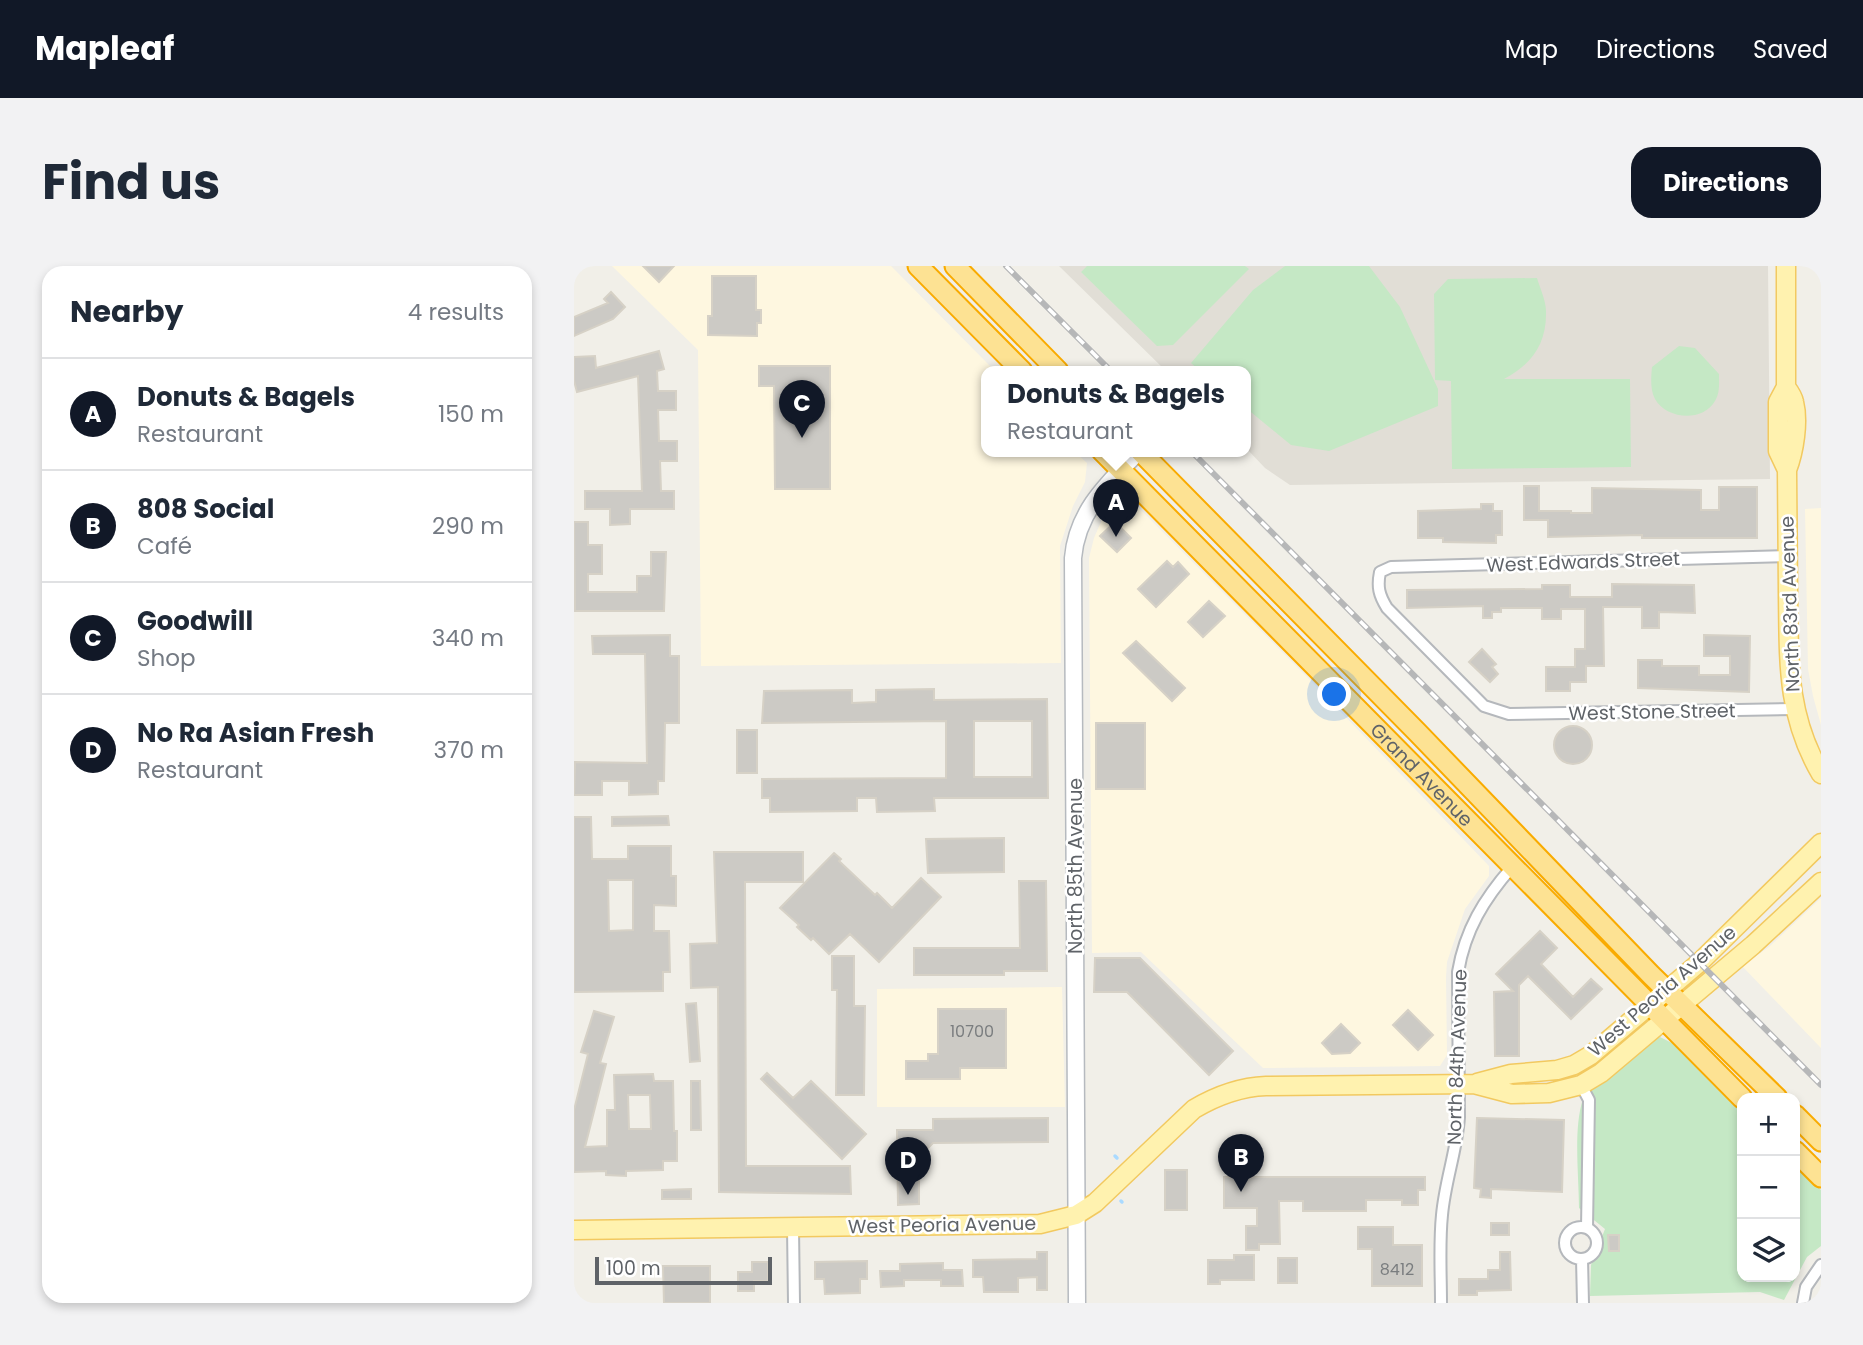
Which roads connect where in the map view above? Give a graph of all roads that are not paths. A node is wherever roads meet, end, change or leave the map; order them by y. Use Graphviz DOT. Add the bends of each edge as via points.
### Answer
graph roads {
  1 [pos="918,266"];
  2 [pos="1786,266"];
  3 [pos="957,268"];
  4 [pos="938,287"];
  5 [pos="1017,366"];
  6 [pos="1053,366"];
  7 [pos="1108,457"];
  8 [pos="1133,457"];
  9 [pos="1145,457"];
  10 [pos="1121,470"];
  11 [pos="1788,556"];
  12 [pos="1794,709"];
  13 [pos="1509,715"];
  14 [pos="1416,732"];
  15 [pos="1398,752"];
  16 [pos="1821,774"];
  17 [pos="1821,843"];
  18 [pos="1512,867"];
  19 [pos="1821,882"];
  20 [pos="1667,990"];
  21 [pos="1649,1005"];
  22 [pos="1681,1006"];
  23 [pos="1664,1019"];
  24 [pos="1466,1085"];
  25 [pos="1581,1085"];
  26 [pos="1737,1093"];
  27 [pos="1772,1093"];
  28 [pos="1800,1120"];
  29 [pos="1821,1140"];
  30 [pos="1800,1156"];
  31 [pos="1821,1177"];
  32 [pos="1076,1215"];
  33 [pos="793,1228"];
  34 [pos="1587,1228"];
  35 [pos="574,1230"];
  36 [pos="1582,1259"];
  37 [pos="1821,1265"];
  38 [pos="794,1303"];
  39 [pos="1077,1303"];
  40 [pos="1441,1303"];
  41 [pos="1583,1303"];
  42 [pos="1803,1303"];
  1 -- 4 [label="highway"];
  2 -- 11 [label="main road, North 83rd Avenue" via="1786,387 1778,402 1778,451 1787,470"];
  3 -- 4 [label="highway"];
  3 -- 6 [label="highway"];
  4 -- 5 [label="highway"];
  7 -- 10 [label="highway, Grand Avenue"];
  8 -- 10 [label="street, North 85th Avenue"];
  9 -- 14 [label="highway, Grand Avenue"];
  10 -- 15 [label="highway, Grand Avenue"];
  10 -- 32 [label="street, North 85th Avenue" via="1084,515 1073,558"];
  11 -- 12 [label="main road, North 83rd Avenue"];
  11 -- 13 [label="street, West Edwards Street" via="1391,567 1380,572 1380,596 1387,608 1484,706"];
  12 -- 13 [label="street, West Stone Street"];
  12 -- 16 [label="main road, North 83rd Avenue" via="1803,741"];
  14 -- 15 [label="highway"];
  14 -- 20 [label="highway, Grand Avenue"];
  15 -- 18 [label="highway, Grand Avenue"];
  17 -- 20 [label="main road, West Peoria Avenue"];
  18 -- 21 [label="highway, Grand Avenue"];
  18 -- 24 [label="street, North 84th Avenue" via="1474,918 1461,951 1458,972"];
  19 -- 22 [label="main road, West Peoria Avenue"];
  20 -- 21 [label="main road, West Peoria Avenue"];
  20 -- 22 [label="highway, Grand Avenue"];
  21 -- 23 [label="highway, Grand Avenue"];
  21 -- 24 [label="main road, West Peoria Avenue" via="1574,1065"];
  22 -- 23 [label="main road, West Peoria Avenue"];
  22 -- 27 [label="highway, Grand Avenue"];
  23 -- 25 [label="main road, West Peoria Avenue"];
  23 -- 26 [label="highway, Grand Avenue"];
  24 -- 25 [label="main road, West Peoria Avenue" via="1512,1094 1549,1093"];
  24 -- 32 [label="main road, West Peoria Avenue" via="1266,1086 1224,1095 1194,1108 1117,1183"];
  24 -- 40 [label="street, North 84th Avenue" via="1442,1216"];
  25 -- 34 [label="street" via="1588,1100"];
  28 -- 29 [label="highway"];
  30 -- 31 [label="highway"];
  32 -- 33 [label="main road, West Peoria Avenue" via="1020,1226"];
  32 -- 39 [label="street, North 85th Avenue"];
  33 -- 35 [label="main road, West Peoria Avenue"];
  33 -- 38 [label="street"];
  34 -- 36 [label="street" via="1597,1245 1592,1255"];
  34 -- 36 [label="street" via="1572,1230 1566,1238 1569,1253"];
  36 -- 41 [label="street"];
  37 -- 42 [label="street" via="1806,1287"];
}
